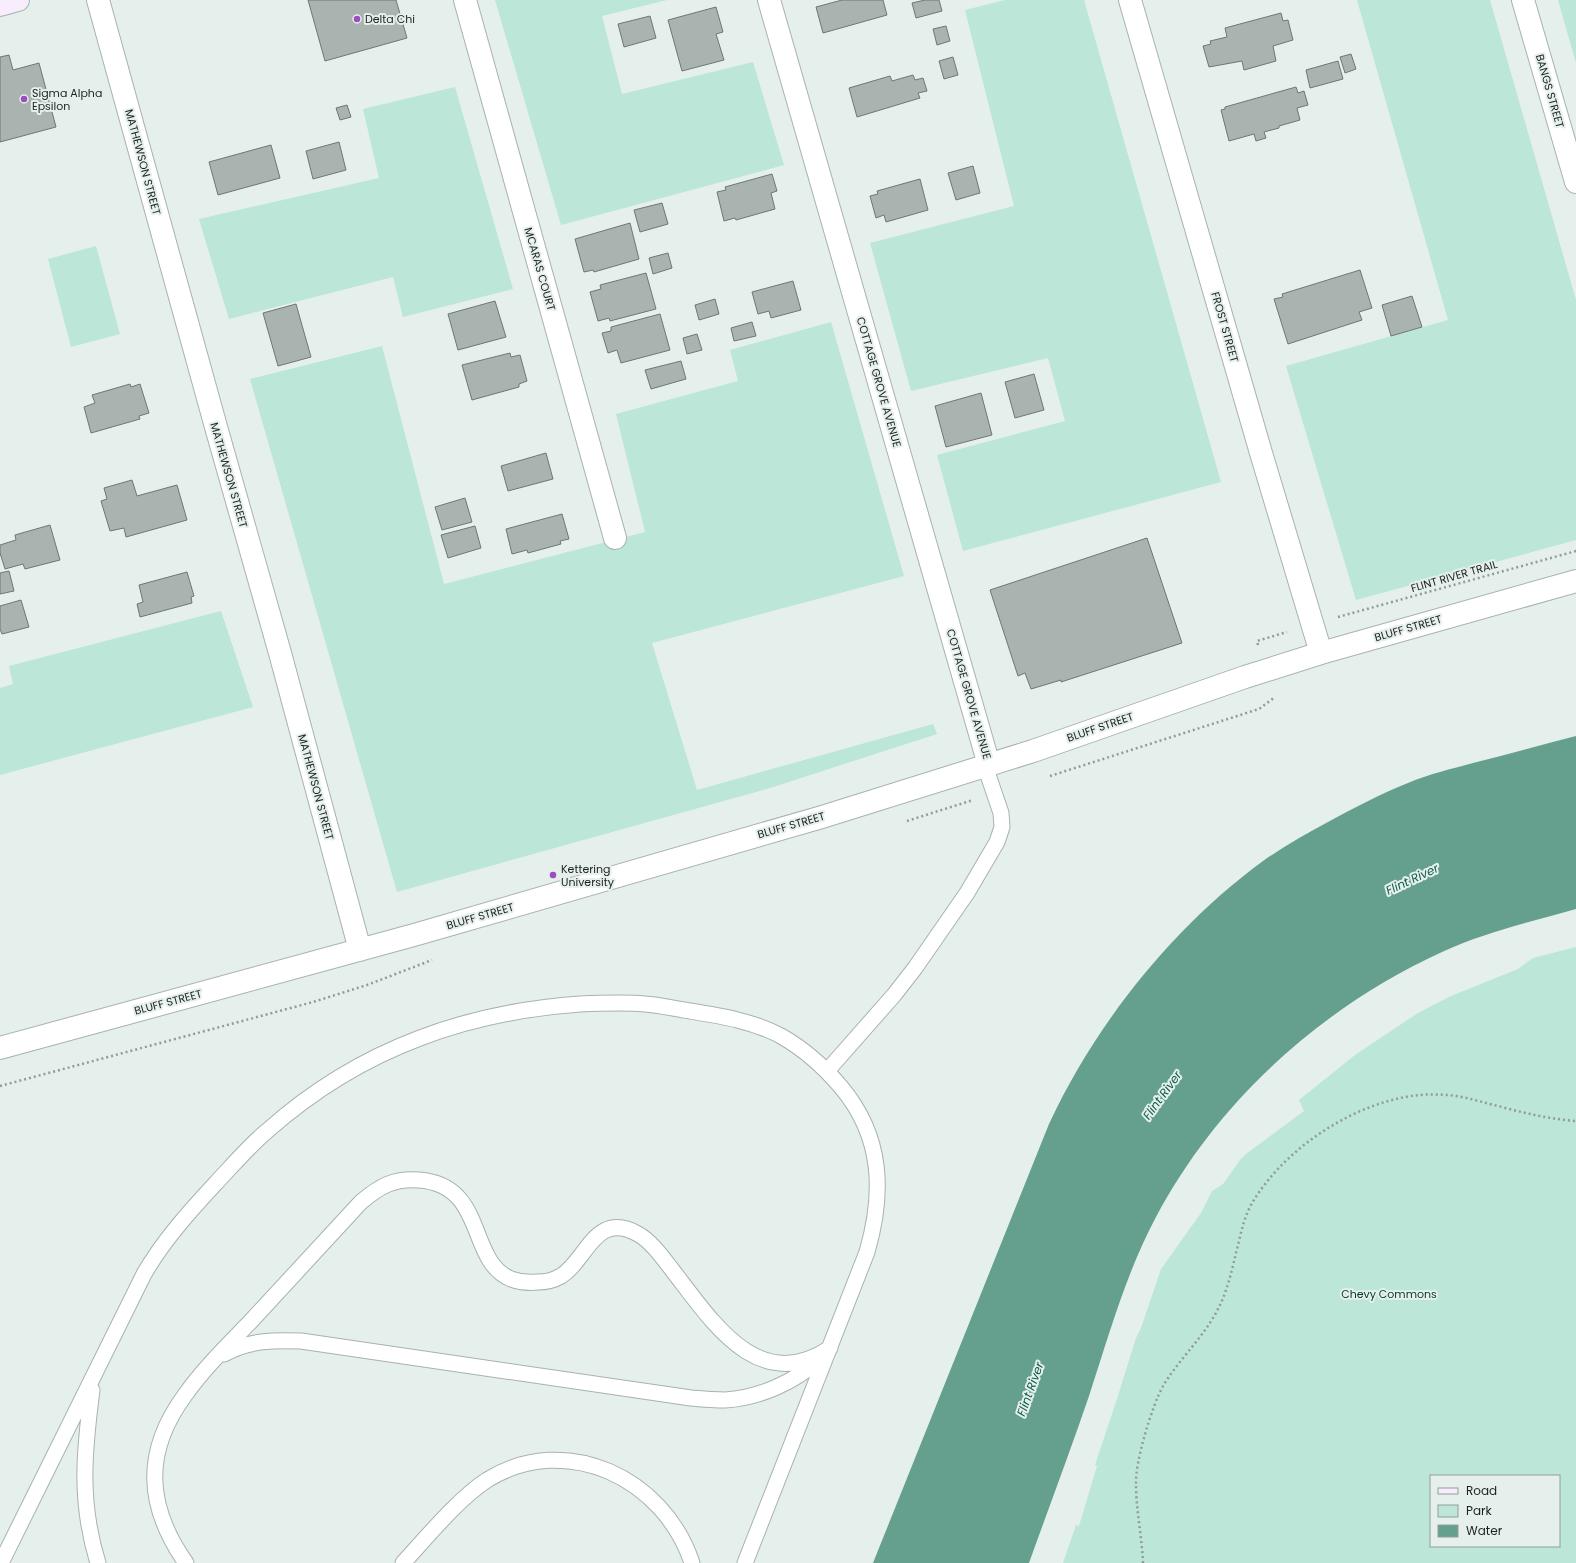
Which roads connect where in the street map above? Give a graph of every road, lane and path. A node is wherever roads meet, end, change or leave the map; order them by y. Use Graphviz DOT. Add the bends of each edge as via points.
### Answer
graph roads {
  1 [pos="18,0"];
  2 [pos="98,0"];
  3 [pos="465,0"];
  4 [pos="769,0"];
  5 [pos="1130,0"];
  6 [pos="1523,0"];
  7 [pos="0,5"];
  8 [pos="1576,182"];
  9 [pos="614,538"];
  10 [pos="1576,550"];
  11 [pos="1576,581"];
  12 [pos="1336,618"];
  13 [pos="1321,653"];
  14 [pos="987,765"];
  15 [pos="360,950"];
  16 [pos="0,1048"];
  17 [pos="827,1071"];
  18 [pos="1576,1121"];
  19 [pos="830,1348"];
  20 [pos="211,1364"];
  21 [pos="94,1375"];
  22 [pos="1,1563"];
  23 [pos="98,1563"];
  24 [pos="186,1563"];
  25 [pos="403,1563"];
  26 [pos="692,1563"];
  27 [pos="744,1563"];
  28 [pos="1143,1563"];
  1 -- 7 [label="street"];
  2 -- 15 [label="street, MATHEWSON STREET"];
  3 -- 9 [label="street, MCARAS COURT"];
  4 -- 14 [label="street, COTTAGE GROVE AVENUE"];
  5 -- 13 [label="street, FROST STREET"];
  6 -- 8 [label="street, BANGS STREET"];
  10 -- 12 [label="path, FLINT RIVER TRAIL"];
  11 -- 13 [label="street, BLUFF STREET"];
  13 -- 14 [label="street, BLUFF STREET"];
  14 -- 15 [label="street, BLUFF STREET" via="822,817"];
  14 -- 17 [label="lane" via="1001,813 1002,827 997,842 968,893 915,968"];
  15 -- 16 [label="street, BLUFF STREET"];
  17 -- 19 [label="lane" via="849,1096 867,1130 874,1150 878,1190 874,1229"];
  17 -- 21 [label="lane" via="799,1048 761,1028 720,1016 646,1004 601,1003 529,1009 449,1027 418,1039 366,1062 331,1082 266,1131 203,1196 152,1259"];
  18 -- 28 [label="path" via="1539,1116 1449,1095 1418,1095 1342,1119 1324,1130 1278,1169 1247,1213 1228,1284 1216,1315 1171,1374 1152,1412 1136,1474"];
  19 -- 20 [label="lane" via="809,1368 786,1382 754,1395 724,1400 691,1398 301,1341 264,1341 249,1344 235,1348"];
  19 -- 20 [label="lane" via="810,1359 798,1362 774,1362 751,1355 716,1326 653,1247 638,1234 621,1228 612,1228 598,1235 561,1276 530,1283 510,1279 494,1267 470,1215 458,1198 435,1183 412,1179 388,1183 361,1202"];
  19 -- 27 [label="lane"];
  20 -- 24 [label="lane" via="185,1394 169,1419 156,1465 155,1484 161,1518"];
  21 -- 22 [label="lane"];
  21 -- 23 [label="lane" via="86,1439 84,1487 88,1527"];
  25 -- 26 [label="lane" via="459,1505 487,1481 521,1464 540,1460 560,1460 597,1466 630,1482 646,1494 668,1517 686,1547"];
}
